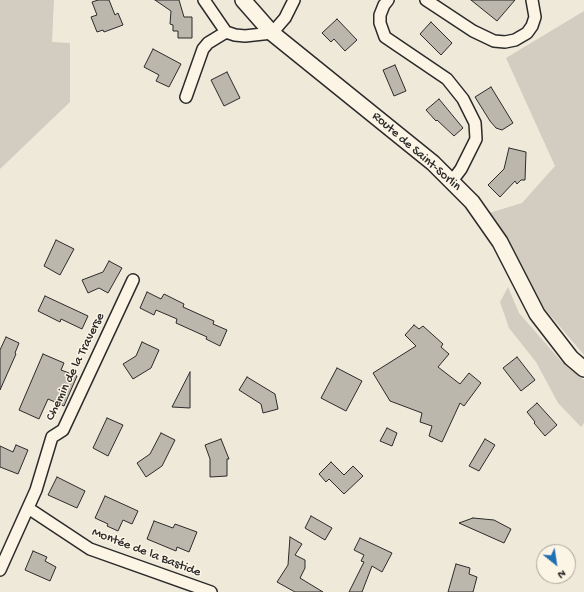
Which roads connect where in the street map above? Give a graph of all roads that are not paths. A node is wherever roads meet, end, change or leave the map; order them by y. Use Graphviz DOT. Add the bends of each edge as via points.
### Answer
graph roads {
  1 [pos="204,0"];
  2 [pos="243,0"];
  3 [pos="294,0"];
  4 [pos="388,0"];
  5 [pos="426,0"];
  6 [pos="532,0"];
  7 [pos="226,32"];
  8 [pos="272,33"];
  9 [pos="186,97"];
  10 [pos="452,181"];
  11 [pos="133,280"];
  12 [pos="584,369"];
  13 [pos="28,508"];
  14 [pos="0,570"];
  15 [pos="211,592"];
  1 -- 7 [label="street"];
  2 -- 8 [label="street, Route de Saint-Sorlin"];
  3 -- 8 [label="street" via="285,18"];
  4 -- 10 [label="street" via="380,15 385,37 447,79 463,99 476,123 476,139"];
  5 -- 6 [label="street" via="472,31 494,41 505,42 527,33 532,26 535,17"];
  7 -- 8 [label="street" via="245,36"];
  7 -- 9 [label="street" via="203,49"];
  8 -- 10 [label="street, Route de Saint-Sorlin"];
  10 -- 12 [label="street, Route de Saint-Sorlin" via="472,202 500,242 537,314 571,358"];
  11 -- 13 [label="street, Chemin de la Traverse" via="63,430 52,437"];
  13 -- 14 [label="street"];
  13 -- 15 [label="street, Montée de la Bastide" via="90,549"];
}
